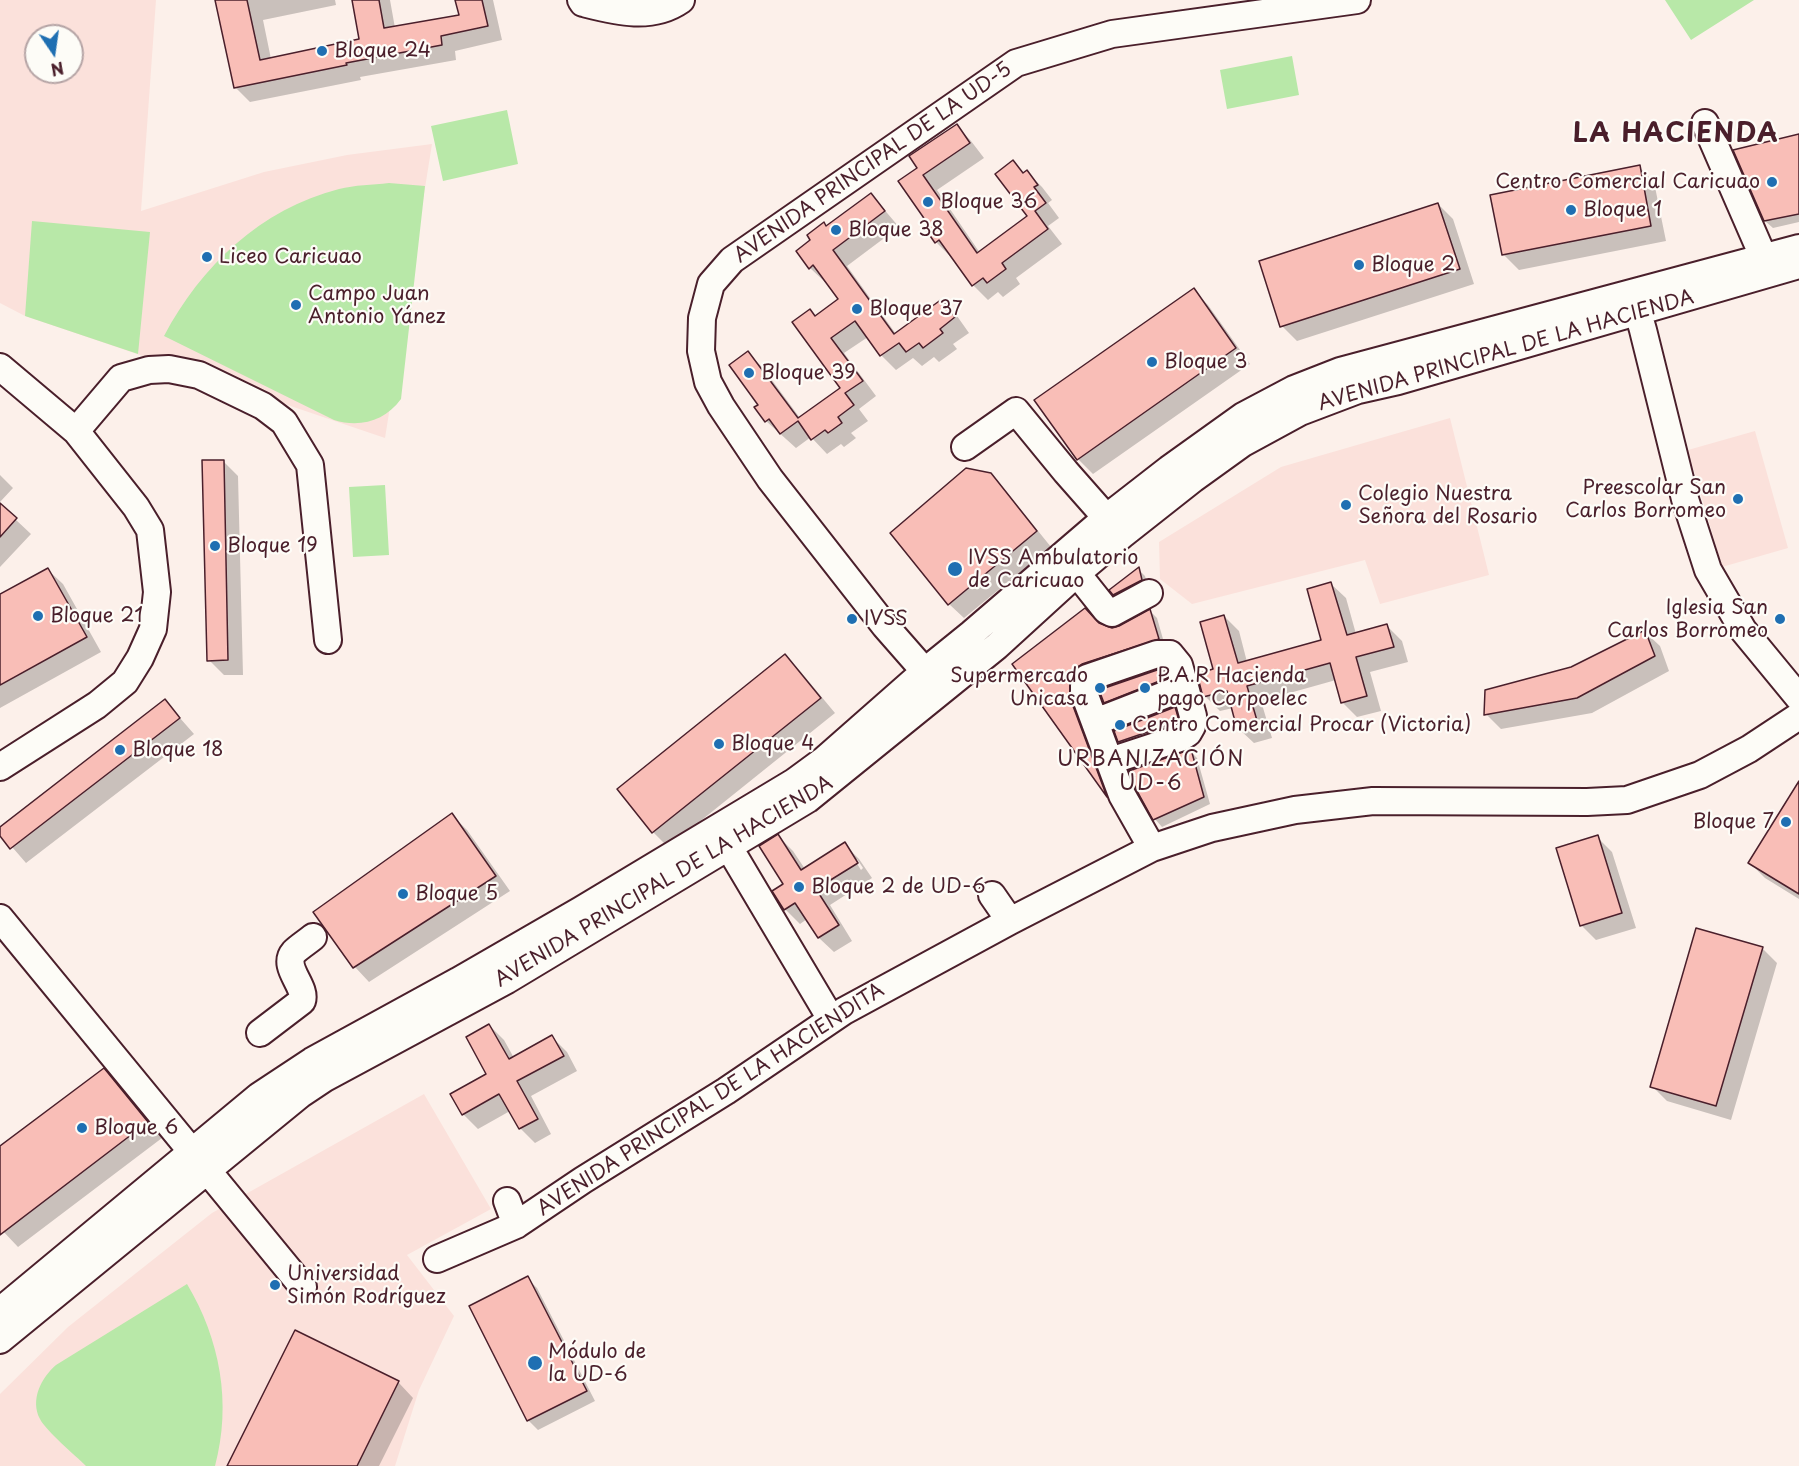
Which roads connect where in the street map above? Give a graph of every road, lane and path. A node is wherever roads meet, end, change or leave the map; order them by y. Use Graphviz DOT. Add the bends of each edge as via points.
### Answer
graph roads {
  1 [pos="581,0"];
  2 [pos="681,0"];
  3 [pos="1357,0"];
  4 [pos="1706,123"];
  5 [pos="1799,248"];
  6 [pos="1767,265"];
  7 [pos="1799,265"];
  8 [pos="1635,302"];
  9 [pos="0,367"];
  10 [pos="76,431"];
  11 [pos="965,447"];
  12 [pos="1114,527"];
  13 [pos="1070,564"];
  14 [pos="1149,593"];
  15 [pos="328,640"];
  16 [pos="924,672"];
  17 [pos="1185,687"];
  18 [pos="942,691"];
  19 [pos="1799,698"];
  20 [pos="1799,716"];
  21 [pos="1095,723"];
  22 [pos="1110,760"];
  23 [pos="0,766"];
  24 [pos="723,838"];
  25 [pos="1152,848"];
  26 [pos="992,895"];
  27 [pos="0,918"];
  28 [pos="1010,921"];
  29 [pos="313,937"];
  30 [pos="831,1019"];
  31 [pos="260,1033"];
  32 [pos="295,1086"];
  33 [pos="507,1201"];
  34 [pos="516,1225"];
  35 [pos="437,1259"];
  36 [pos="303,1287"];
  37 [pos="0,1311"];
  38 [pos="0,1340"];
  1 -- 2 [label="street" via="612,10 652,12"];
  3 -- 16 [label="street, AVENIDA PRINCIPAL DE LA UD-5" via="1112,34 1016,63 732,260 711,284 702,318 701,351 708,382 721,406 785,499"];
  4 -- 6 [label="street"];
  5 -- 6 [label="street, AVENIDA PRINCIPAL DE LA HACIENDA"];
  6 -- 7 [label="street, AVENIDA PRINCIPAL DE LA HACIENDA"];
  6 -- 8 [label="street, AVENIDA PRINCIPAL DE LA HACIENDA"];
  8 -- 12 [label="street, AVENIDA PRINCIPAL DE LA HACIENDA" via="1340,371 1294,389 1243,416 1169,469"];
  8 -- 19 [label="street" via="1685,499 1708,570 1743,630"];
  9 -- 10 [label="street"];
  10 -- 15 [label="street" via="121,378 169,369 199,375 263,406 284,422 310,465"];
  10 -- 23 [label="street" via="150,530 157,592 153,629 125,682 97,705"];
  11 -- 12 [label="street" via="1016,411"];
  12 -- 13 [label="street, AVENIDA PRINCIPAL DE LA HACIENDA"];
  13 -- 14 [label="street" via="1112,613"];
  13 -- 16 [label="street, AVENIDA PRINCIPAL DE LA HACIENDA"];
  13 -- 18 [label="street, AVENIDA PRINCIPAL DE LA HACIENDA" via="997,646"];
  16 -- 18 [label="street, AVENIDA PRINCIPAL DE LA UD-5"];
  16 -- 24 [label="street, AVENIDA PRINCIPAL DE LA HACIENDA" via="824,760"];
  17 -- 21 [label="street"];
  17 -- 21 [label="street" via="1179,665 1170,654 1163,653 1087,678 1084,693"];
  17 -- 22 [label="street" via="1193,716 1188,733"];
  18 -- 24 [label="street, AVENIDA PRINCIPAL DE LA HACIENDA" via="808,799"];
  20 -- 25 [label="street, AVENIDA PRINCIPAL DE LA HACIENDITA" via="1749,749 1628,807 1587,802 1373,801 1295,810 1212,828"];
  21 -- 22 [label="street"];
  22 -- 25 [label="street" via="1122,795"];
  24 -- 30 [label="street"];
  24 -- 32 [label="street, AVENIDA PRINCIPAL DE LA HACIENDA" via="312,1061"];
  25 -- 28 [label="street, AVENIDA PRINCIPAL DE LA HACIENDITA"];
  26 -- 28 [label="street"];
  27 -- 36 [label="street"];
  28 -- 30 [label="street, AVENIDA PRINCIPAL DE LA HACIENDITA"];
  29 -- 31 [label="street" via="292,954 290,961 303,993 302,1001"];
  30 -- 34 [label="street, AVENIDA PRINCIPAL DE LA HACIENDITA" via="722,1083"];
  32 -- 37 [label="street, AVENIDA PRINCIPAL DE LA HACIENDA" via="259,1096 28,1274"];
  32 -- 38 [label="street, AVENIDA PRINCIPAL DE LA HACIENDA"];
  33 -- 34 [label="street"];
  34 -- 35 [label="street, AVENIDA PRINCIPAL DE LA HACIENDITA"];
}
